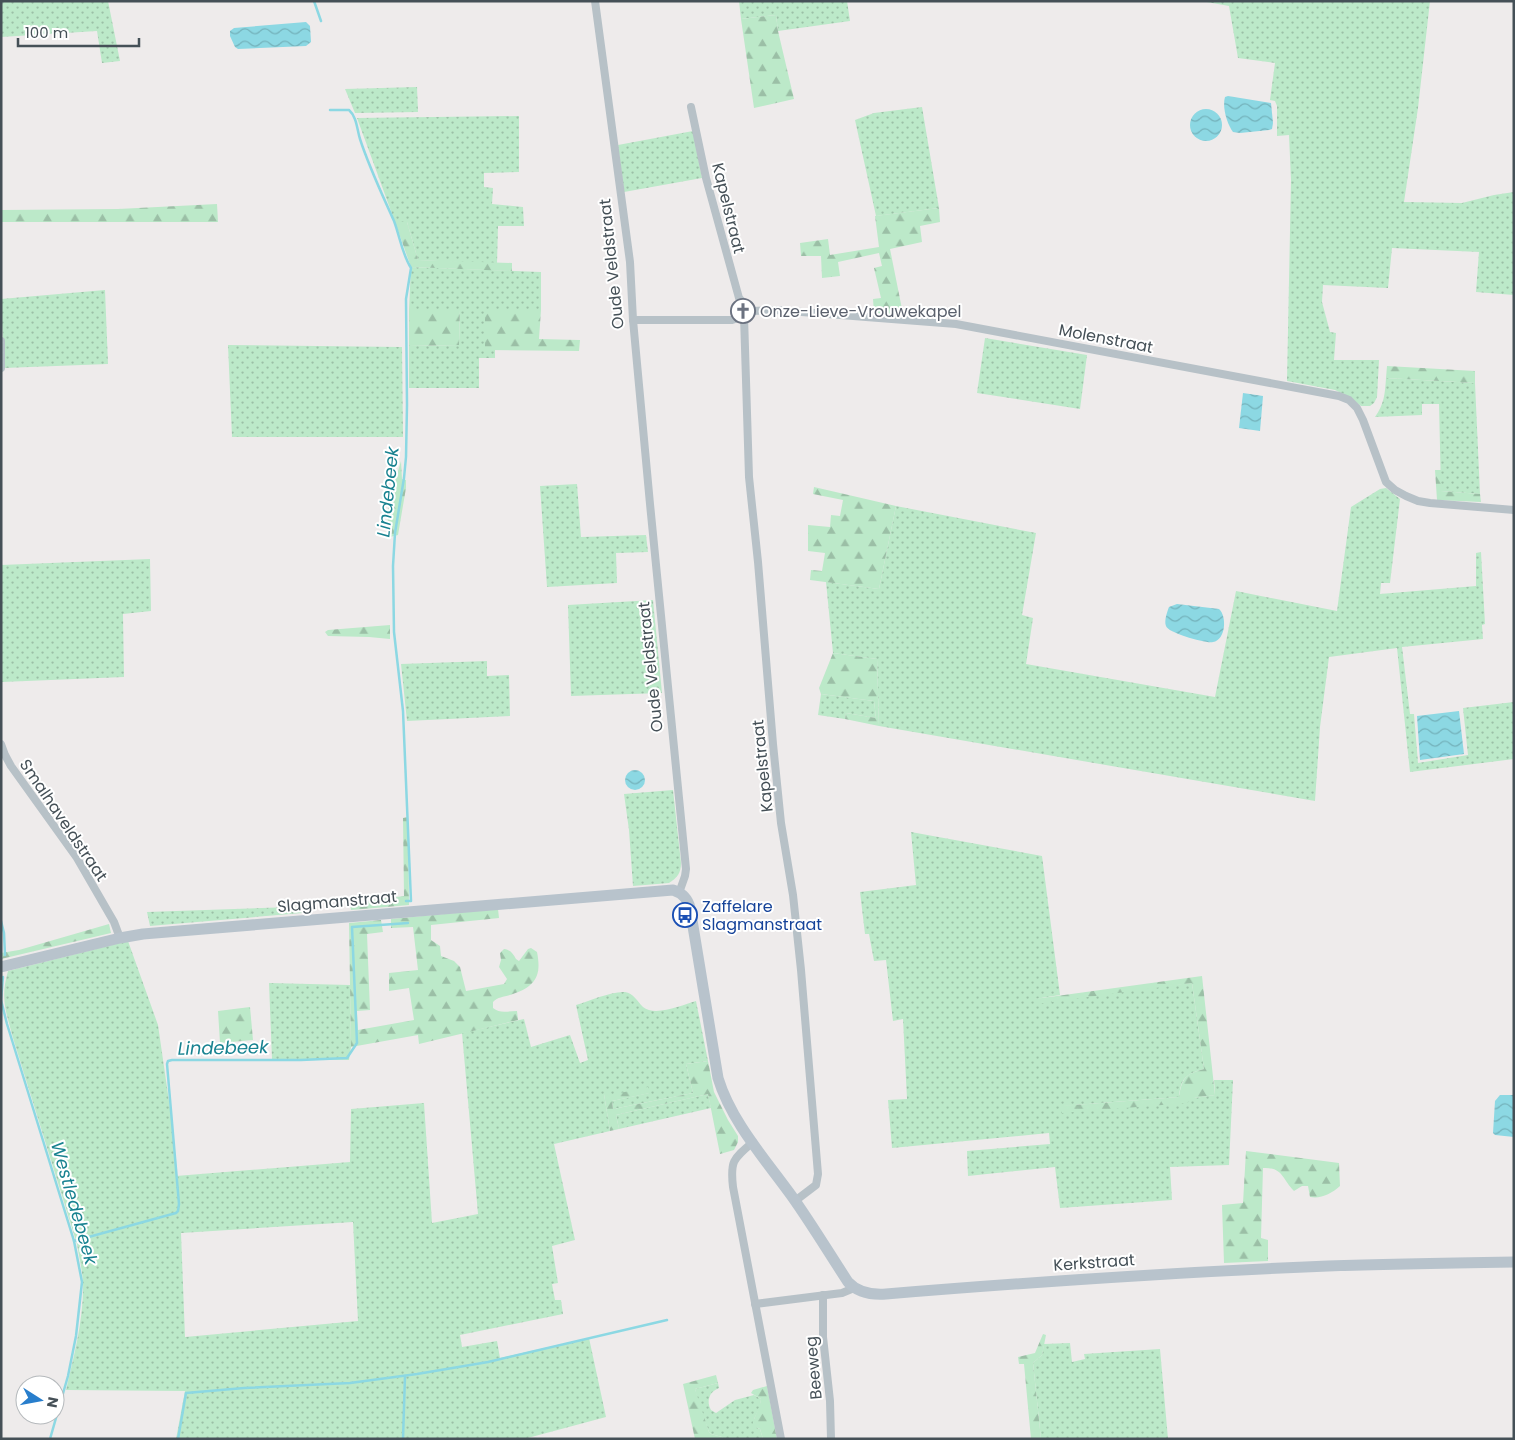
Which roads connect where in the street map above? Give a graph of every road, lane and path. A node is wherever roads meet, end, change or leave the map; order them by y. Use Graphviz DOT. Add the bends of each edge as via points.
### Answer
graph roads {
  1 [pos="596,1"];
  2 [pos="691,107"];
  3 [pos="752,311"];
  4 [pos="744,316"];
  5 [pos="633,320"];
  6 [pos="1,341"];
  7 [pos="1,368"];
  8 [pos="1514,510"];
  9 [pos="1,744"];
  10 [pos="679,892"];
  11 [pos="120,938"];
  12 [pos="1,966"];
  13 [pos="753,1142"];
  14 [pos="795,1201"];
  15 [pos="1514,1262"];
  16 [pos="854,1288"];
  17 [pos="823,1295"];
  18 [pos="755,1304"];
  19 [pos="781,1439"];
  20 [pos="831,1439"];
  1 -- 5 [label="street, Oude Veldstraat" via="630,262"];
  2 -- 3 [label="street, Kapelstraat" via="706,178 739,298"];
  3 -- 4 [label="street, Molenstraat"];
  3 -- 8 [label="street, Molenstraat" via="776,310 956,324 1339,396 1357,408 1386,482 1395,490 1418,501"];
  4 -- 5 [label="street, Molenstraat" via="732,320"];
  4 -- 14 [label="street, Kapelstraat" via="749,476 772,742 801,970 818,1174 816,1185"];
  5 -- 10 [label="street, Oude Veldstraat" via="686,869"];
  6 -- 7 [label="street"];
  9 -- 11 [label="street, Smalhaveldstraat" via="11,766 77,858"];
  10 -- 11 [label="main road, Slagmanstraat" via="664,890"];
  10 -- 13 [label="main road" via="690,908 723,1096"];
  11 -- 12 [label="main road, Slagmanstraat"];
  13 -- 14 [label="main road"];
  13 -- 18 [label="street" via="737,1156 731,1169"];
  14 -- 16 [label="main road"];
  15 -- 16 [label="main road, Kerkstraat" via="1253,1270 886,1294"];
  16 -- 17 [label="street"];
  17 -- 18 [label="street"];
  17 -- 20 [label="street, Beeweg"];
  18 -- 19 [label="street"];
}
